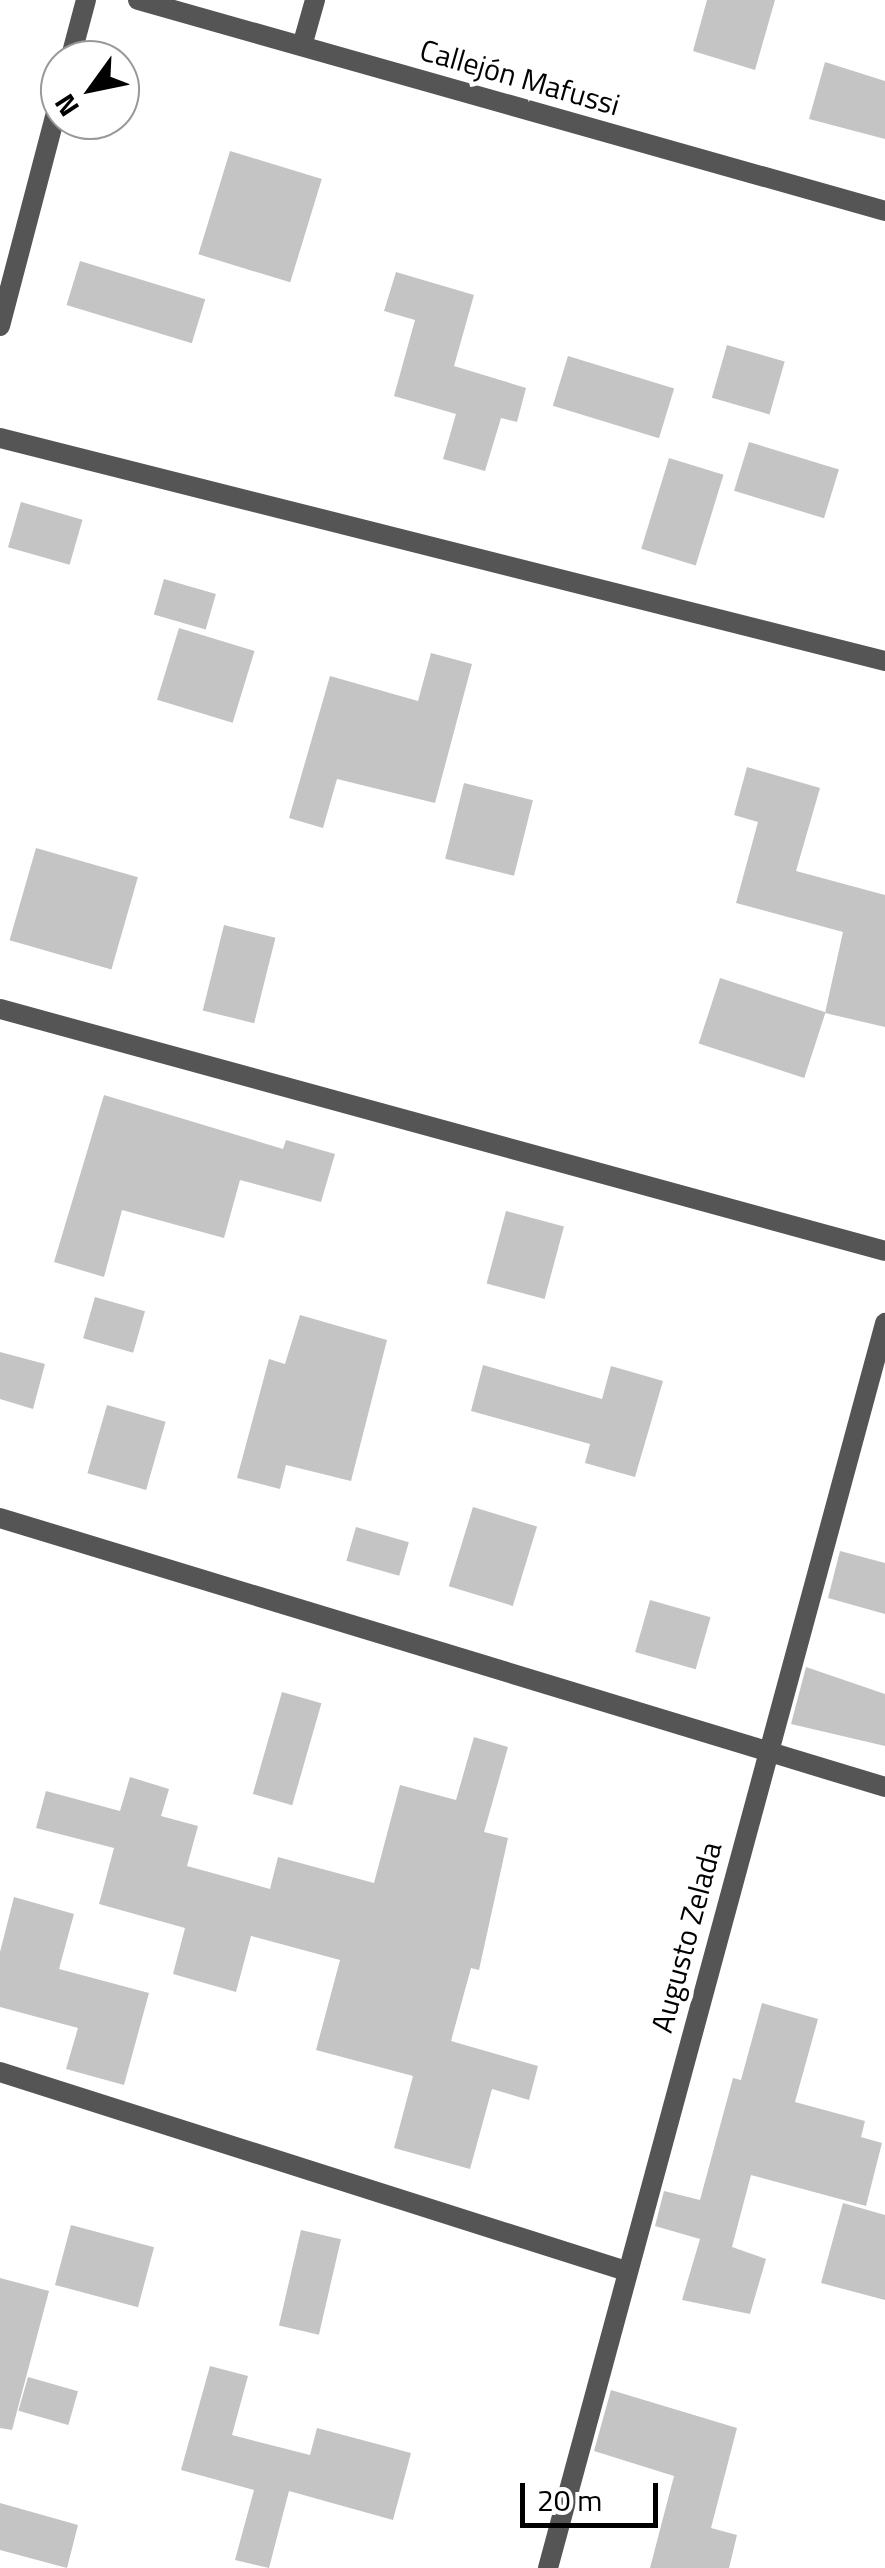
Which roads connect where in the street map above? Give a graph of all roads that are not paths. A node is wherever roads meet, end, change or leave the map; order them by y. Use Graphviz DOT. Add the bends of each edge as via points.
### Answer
graph roads {
  1 [pos="86,0"];
  2 [pos="138,0"];
  3 [pos="315,0"];
  4 [pos="75,40"];
  5 [pos="302,46"];
  6 [pos="49,140"];
  7 [pos="885,211"];
  8 [pos="0,326"];
  9 [pos="0,438"];
  10 [pos="885,661"];
  11 [pos="0,1009"];
  12 [pos="885,1251"];
  13 [pos="885,1323"];
  14 [pos="0,1518"];
  15 [pos="768,1752"];
  16 [pos="885,1787"];
  17 [pos="0,2072"];
  18 [pos="626,2270"];
  19 [pos="548,2568"];
  1 -- 4 [label="street"];
  2 -- 5 [label="street, Callejón Mafussi"];
  3 -- 5 [label="street"];
  5 -- 7 [label="street, Callejón Mafussi"];
  6 -- 8 [label="street"];
  9 -- 10 [label="street"];
  11 -- 12 [label="street"];
  13 -- 15 [label="street, Augusto Zelada"];
  14 -- 15 [label="street"];
  15 -- 16 [label="street"];
  15 -- 18 [label="street, Augusto Zelada"];
  17 -- 18 [label="street"];
  18 -- 19 [label="street, Augusto Zelada"];
}
